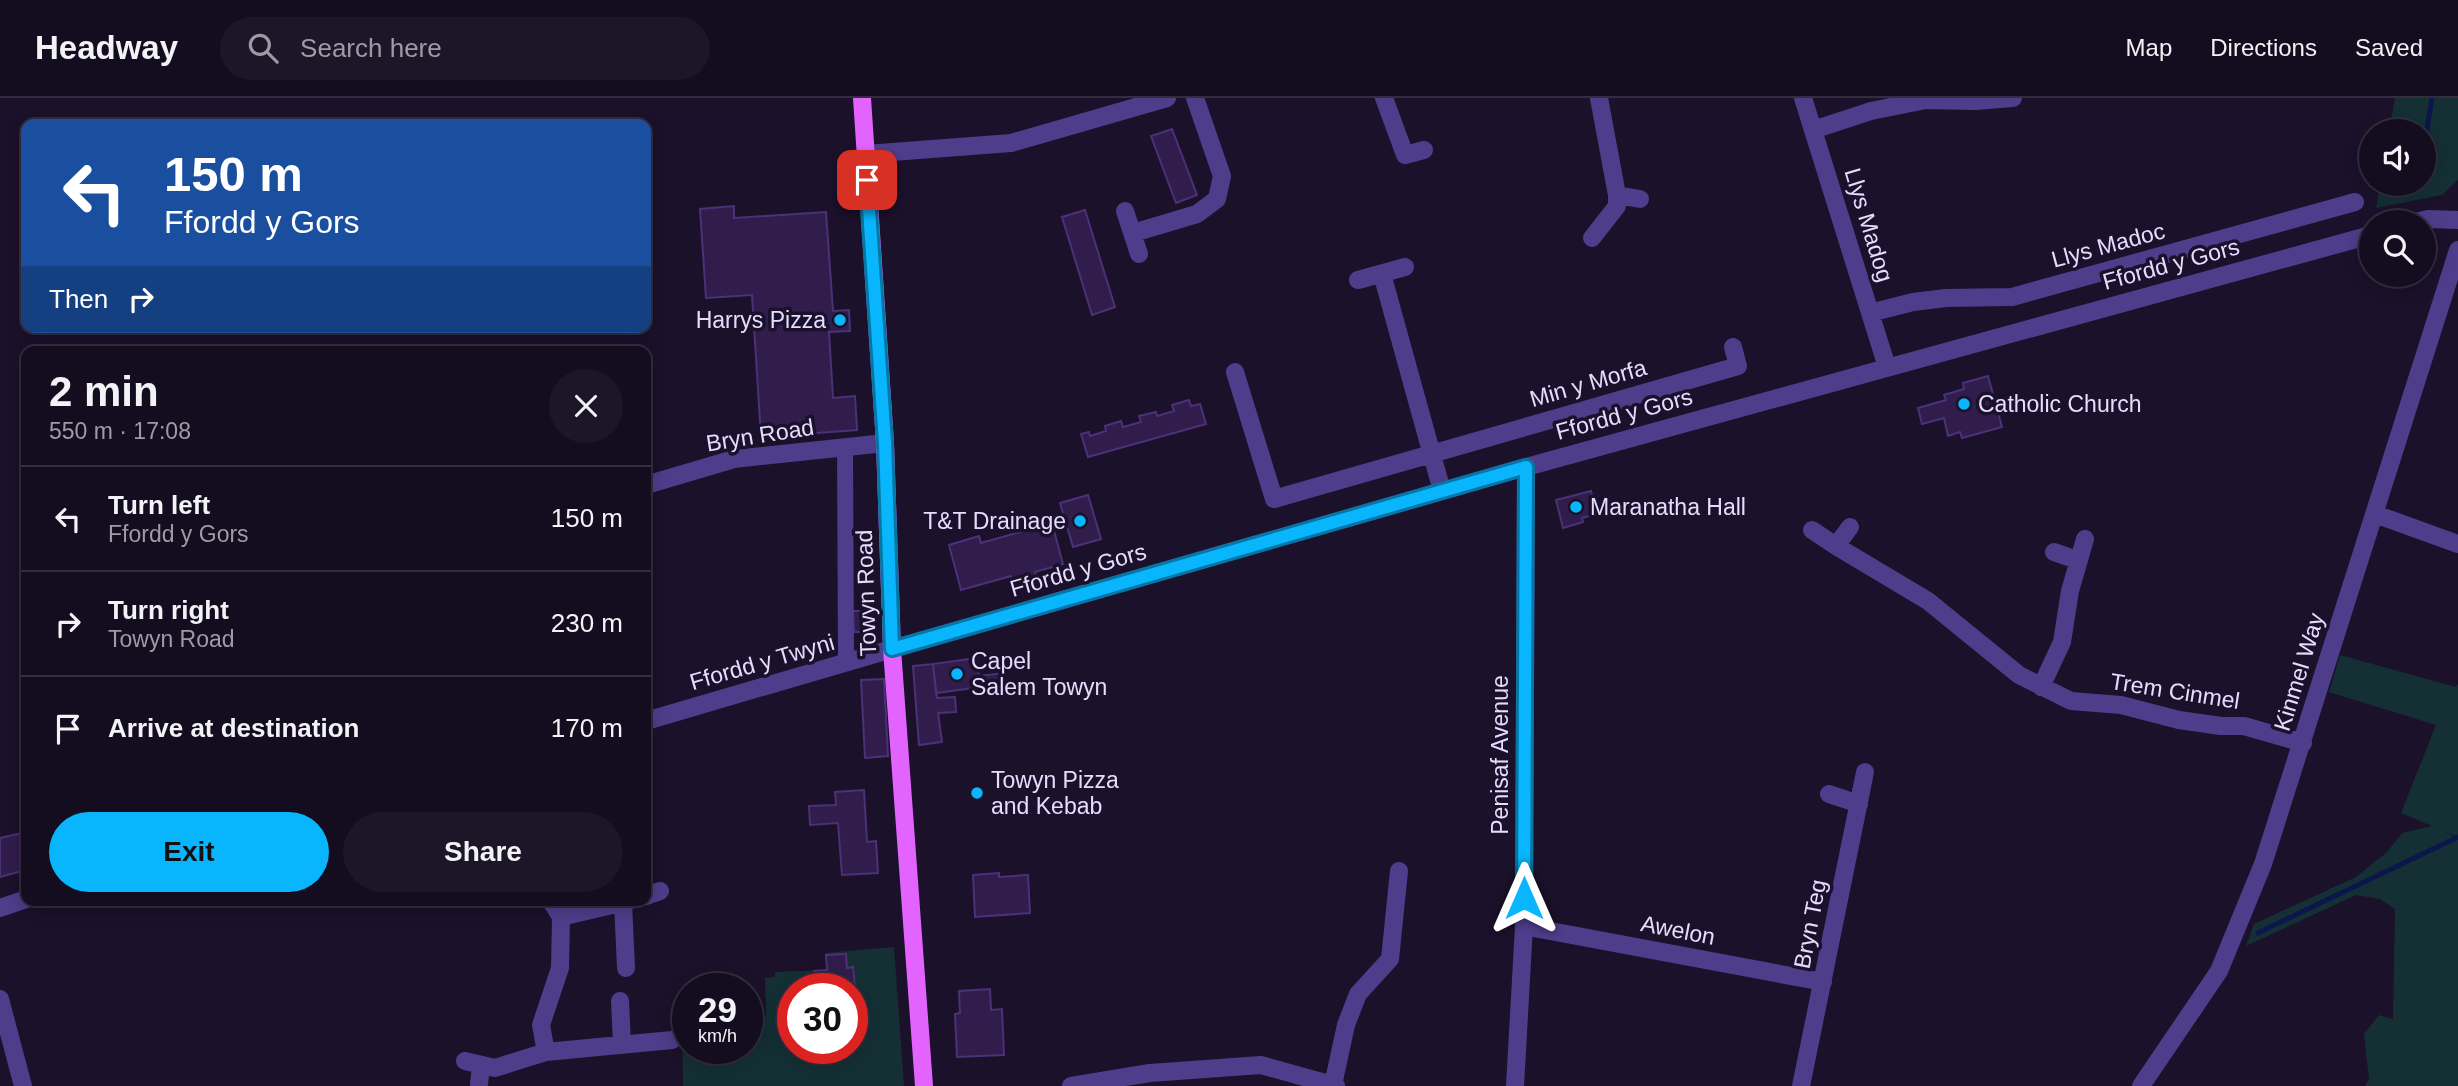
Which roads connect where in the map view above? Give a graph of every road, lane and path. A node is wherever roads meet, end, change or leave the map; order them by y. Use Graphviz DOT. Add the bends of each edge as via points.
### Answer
graph roads {
  1 [pos="862,98"];
  2 [pos="1167,98"];
  3 [pos="1195,98"];
  4 [pos="1384,98"];
  5 [pos="1599,98"];
  6 [pos="1803,98"];
  7 [pos="2012,98"];
  8 [pos="1975,99"];
  9 [pos="1813,130"];
  10 [pos="1424,150"];
  11 [pos="866,154"];
  12 [pos="1617,195"];
  13 [pos="1640,199"];
  14 [pos="2355,202"];
  15 [pos="1125,211"];
  16 [pos="2436,219"];
  17 [pos="2458,220"];
  18 [pos="1133,233"];
  19 [pos="2359,237"];
  20 [pos="1592,238"];
  21 [pos="2458,250"];
  22 [pos="1139,254"];
  23 [pos="1405,267"];
  24 [pos="1382,274"];
  25 [pos="1358,280"];
  26 [pos="1870,313"];
  27 [pos="1733,347"];
  28 [pos="1887,367"];
  29 [pos="1235,372"];
  30 [pos="885,443"];
  31 [pos="845,447"];
  32 [pos="1432,453"];
  33 [pos="1526,467"];
  34 [pos="651,484"];
  35 [pos="1442,491"];
  36 [pos="2375,513"];
  37 [pos="1850,527"];
  38 [pos="1812,530"];
  39 [pos="2085,539"];
  40 [pos="2458,544"];
  41 [pos="1836,546"];
  42 [pos="2054,552"];
  43 [pos="2077,559"];
  44 [pos="892,649"];
  45 [pos="846,662"];
  46 [pos="2041,687"];
  47 [pos="651,720"];
  48 [pos="2303,743"];
  49 [pos="1865,772"];
  50 [pos="1829,794"];
  51 [pos="1858,804"];
  52 [pos="1399,871"];
  53 [pos="21,901"];
  54 [pos="586,906"];
  55 [pos="626,906"];
  56 [pos="0,908"];
  57 [pos="556,909"];
  58 [pos="1524,926"];
  59 [pos="626,968"];
  60 [pos="1823,982"];
  61 [pos="0,999"];
  62 [pos="620,1001"];
  63 [pos="672,1040"];
  64 [pos="622,1045"];
  65 [pos="546,1052"];
  66 [pos="479,1084"];
  67 [pos="23,1086"];
  68 [pos="924,1086"];
  69 [pos="1071,1086"];
  70 [pos="1334,1086"];
  71 [pos="1515,1086"];
  72 [pos="1801,1086"];
  73 [pos="2141,1086"];
  1 -- 11 [label="main road, Towyn Road"];
  2 -- 11 [label="street" via="1010,143"];
  3 -- 18 [label="street" via="1222,176 1217,199 1197,214"];
  4 -- 10 [label="street" via="1405,155"];
  5 -- 12 [label="street"];
  6 -- 9 [label="street, Llys Madog"];
  7 -- 8 [label="street"];
  8 -- 9 [label="street" via="1926,100"];
  9 -- 26 [label="street, Llys Madog"];
  11 -- 30 [label="main road, Towyn Road"];
  12 -- 13 [label="street"];
  12 -- 20 [label="street" via="1617,206"];
  14 -- 26 [label="street, Llys Madoc" via="2012,297 1946,298"];
  15 -- 18 [label="street"];
  16 -- 17 [label="street"];
  18 -- 22 [label="street"];
  19 -- 28 [label="street, Ffordd y Gors"];
  21 -- 36 [label="street, Kinmel Way"];
  23 -- 24 [label="street"];
  24 -- 25 [label="street"];
  24 -- 32 [label="street"];
  26 -- 28 [label="street, Llys Madog"];
  27 -- 32 [label="street, Min y Morfa" via="1738,366"];
  28 -- 33 [label="street, Ffordd y Gors"];
  29 -- 32 [label="street, Min y Morfa" via="1274,499"];
  30 -- 31 [label="street, Bryn Road"];
  30 -- 44 [label="main road, Towyn Road"];
  31 -- 34 [label="street, Bryn Road" via="734,459"];
  31 -- 45 [label="street"];
  32 -- 35 [label="street"];
  33 -- 35 [label="street, Ffordd y Gors"];
  33 -- 58 [label="street, Penisaf Avenue"];
  35 -- 44 [label="street, Ffordd y Gors"];
  36 -- 40 [label="street"];
  36 -- 48 [label="street, Kinmel Way"];
  37 -- 41 [label="street"];
  38 -- 41 [label="street, Trem Cinmel"];
  39 -- 43 [label="street"];
  41 -- 46 [label="street, Trem Cinmel" via="1928,601 2019,675"];
  42 -- 43 [label="street"];
  43 -- 46 [label="street" via="2062,642"];
  44 -- 45 [label="street, Ffordd y Twyni"];
  44 -- 68 [label="main road, Towyn Road"];
  45 -- 47 [label="street, Ffordd y Twyni"];
  46 -- 48 [label="street, Trem Cinmel" via="2071,701 2244,726"];
  48 -- 73 [label="street, Kinmel Way" via="2263,864 2220,971"];
  49 -- 51 [label="street, Bryn Teg"];
  50 -- 51 [label="street"];
  51 -- 60 [label="street, Bryn Teg"];
  52 -- 70 [label="street" via="1390,959 1358,994 1346,1025"];
  53 -- 56 [label="street"];
  54 -- 57 [label="street"];
  55 -- 59 [label="street"];
  57 -- 65 [label="street" via="560,968 541,1025"];
  58 -- 60 [label="street, Awelon"];
  58 -- 71 [label="street, Penisaf Avenue"];
  60 -- 72 [label="street, Bryn Teg"];
  61 -- 67 [label="street"];
  62 -- 64 [label="street"];
  63 -- 64 [label="street"];
  64 -- 65 [label="street"];
  65 -- 66 [label="street" via="495,1068 473,1063"];
  69 -- 70 [label="street" via="1150,1073 1261,1065"];
}
